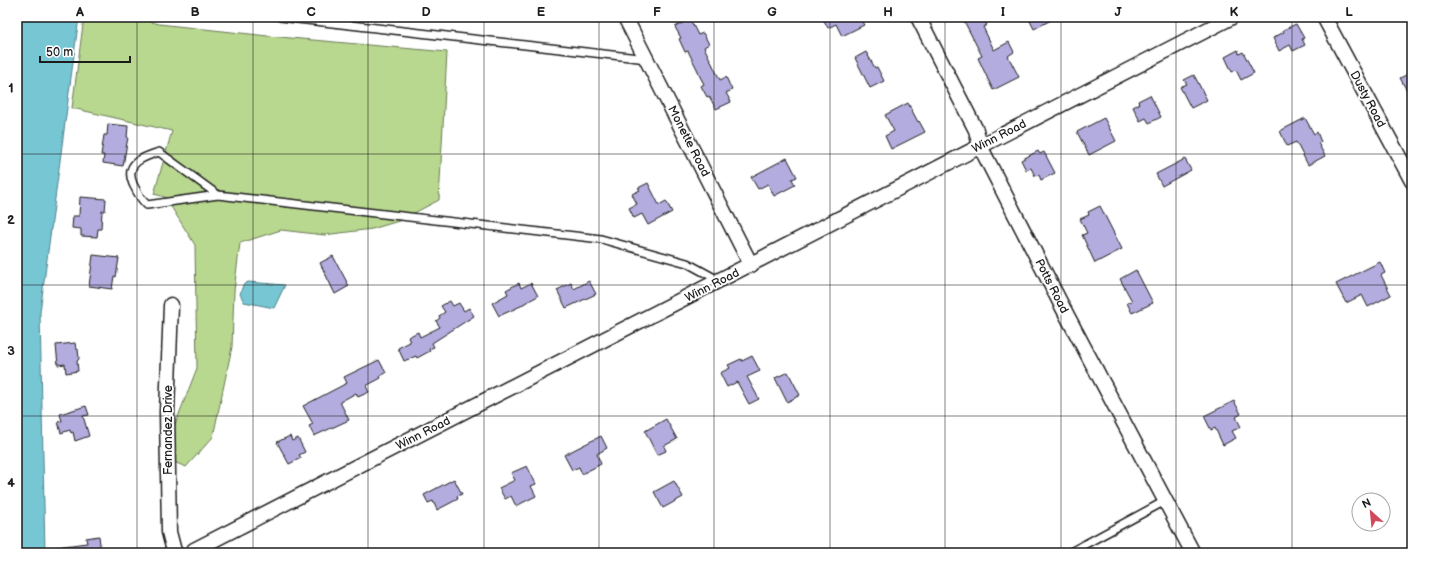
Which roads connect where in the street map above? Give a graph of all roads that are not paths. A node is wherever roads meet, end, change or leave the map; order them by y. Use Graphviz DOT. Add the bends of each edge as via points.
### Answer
graph roads {
  1 [pos="280,17"];
  2 [pos="625,17"];
  3 [pos="918,17"];
  4 [pos="1232,17"];
  5 [pos="1324,17"];
  6 [pos="647,59"];
  7 [pos="980,146"];
  8 [pos="1412,181"];
  9 [pos="218,195"];
  10 [pos="752,264"];
  11 [pos="720,281"];
  12 [pos="171,305"];
  13 [pos="1166,501"];
  14 [pos="176,553"];
  15 [pos="192,553"];
  16 [pos="1069,553"];
  17 [pos="1193,553"];
  1 -- 6 [label="lane"];
  2 -- 6 [label="street, Monette Road"];
  3 -- 7 [label="street, Potts Road" via="976,130"];
  4 -- 7 [label="street, Winn Road"];
  5 -- 8 [label="street, Dusty Road"];
  6 -- 10 [label="street, Monette Road"];
  7 -- 10 [label="street, Winn Road"];
  7 -- 13 [label="street, Potts Road"];
  9 -- 9 [label="lane" via="159,152 145,156 134,164 130,171 134,187 147,205"];
  9 -- 11 [label="lane" via="601,239 687,263"];
  10 -- 11 [label="street, Winn Road"];
  11 -- 15 [label="street, Winn Road"];
  12 -- 14 [label="street, Fernandez Drive" via="167,412 169,532"];
  13 -- 16 [label="lane"];
  13 -- 17 [label="street, Potts Road"];
}
